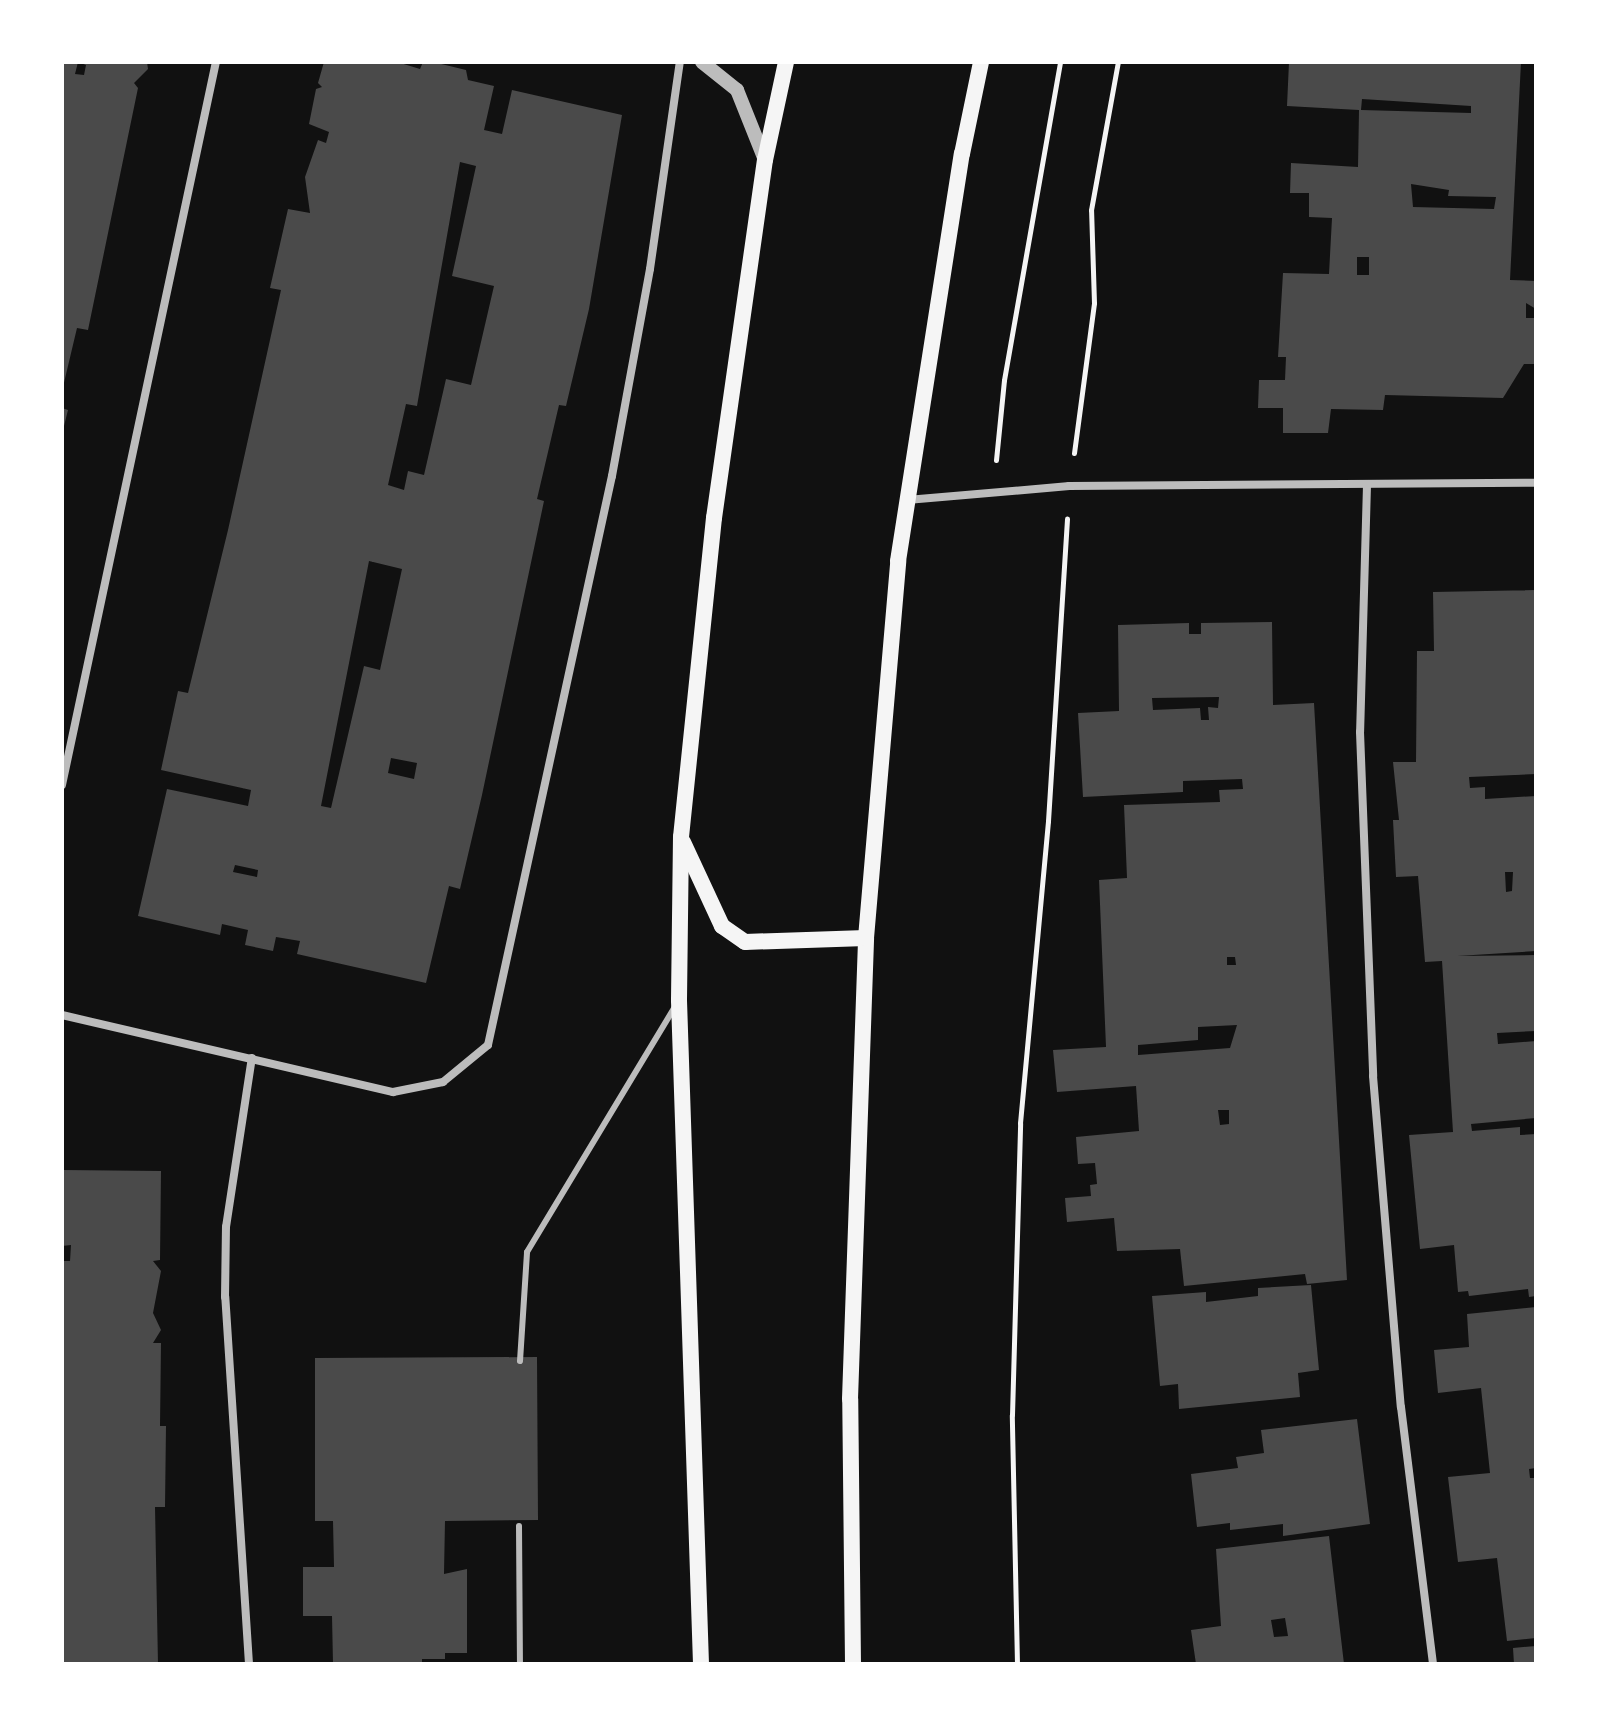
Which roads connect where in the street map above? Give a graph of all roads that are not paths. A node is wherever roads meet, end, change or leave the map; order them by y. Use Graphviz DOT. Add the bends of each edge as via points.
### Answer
graph roads {
  1 [pos="216,62"];
  2 [pos="680,62"];
  3 [pos="702,62"];
  4 [pos="786,62"];
  5 [pos="981,62"];
  6 [pos="765,160"];
  7 [pos="1536,483"];
  8 [pos="1367,485"];
  9 [pos="907,500"];
  10 [pos="62,785"];
  11 [pos="681,837"];
  12 [pos="866,938"];
  13 [pos="679,1000"];
  14 [pos="62,1015"];
  15 [pos="252,1058"];
  16 [pos="520,1361"];
  17 [pos="519,1526"];
  18 [pos="249,1664"];
  19 [pos="520,1664"];
  20 [pos="701,1664"];
  21 [pos="853,1664"];
  22 [pos="1433,1664"];
  1 -- 10 [label="street"];
  2 -- 15 [label="street" via="612,476 488,1045 443,1082 406,1091 353,1085"];
  3 -- 6 [label="street" via="737,90"];
  4 -- 6 [label="main road"];
  5 -- 9 [label="main road"];
  6 -- 11 [label="main road" via="714,518"];
  7 -- 8 [label="street"];
  8 -- 9 [label="street" via="1069,486"];
  8 -- 22 [label="street" via="1360,732 1373,1076 1401,1407"];
  9 -- 12 [label="main road"];
  11 -- 12 [label="main road" via="722,926 745,942"];
  11 -- 13 [label="main road"];
  12 -- 21 [label="main road" via="850,1399"];
  13 -- 16 [label="lane" via="527,1252"];
  13 -- 20 [label="main road"];
  14 -- 15 [label="street"];
  15 -- 18 [label="street" via="226,1227 225,1297"];
  17 -- 19 [label="lane"];
}
